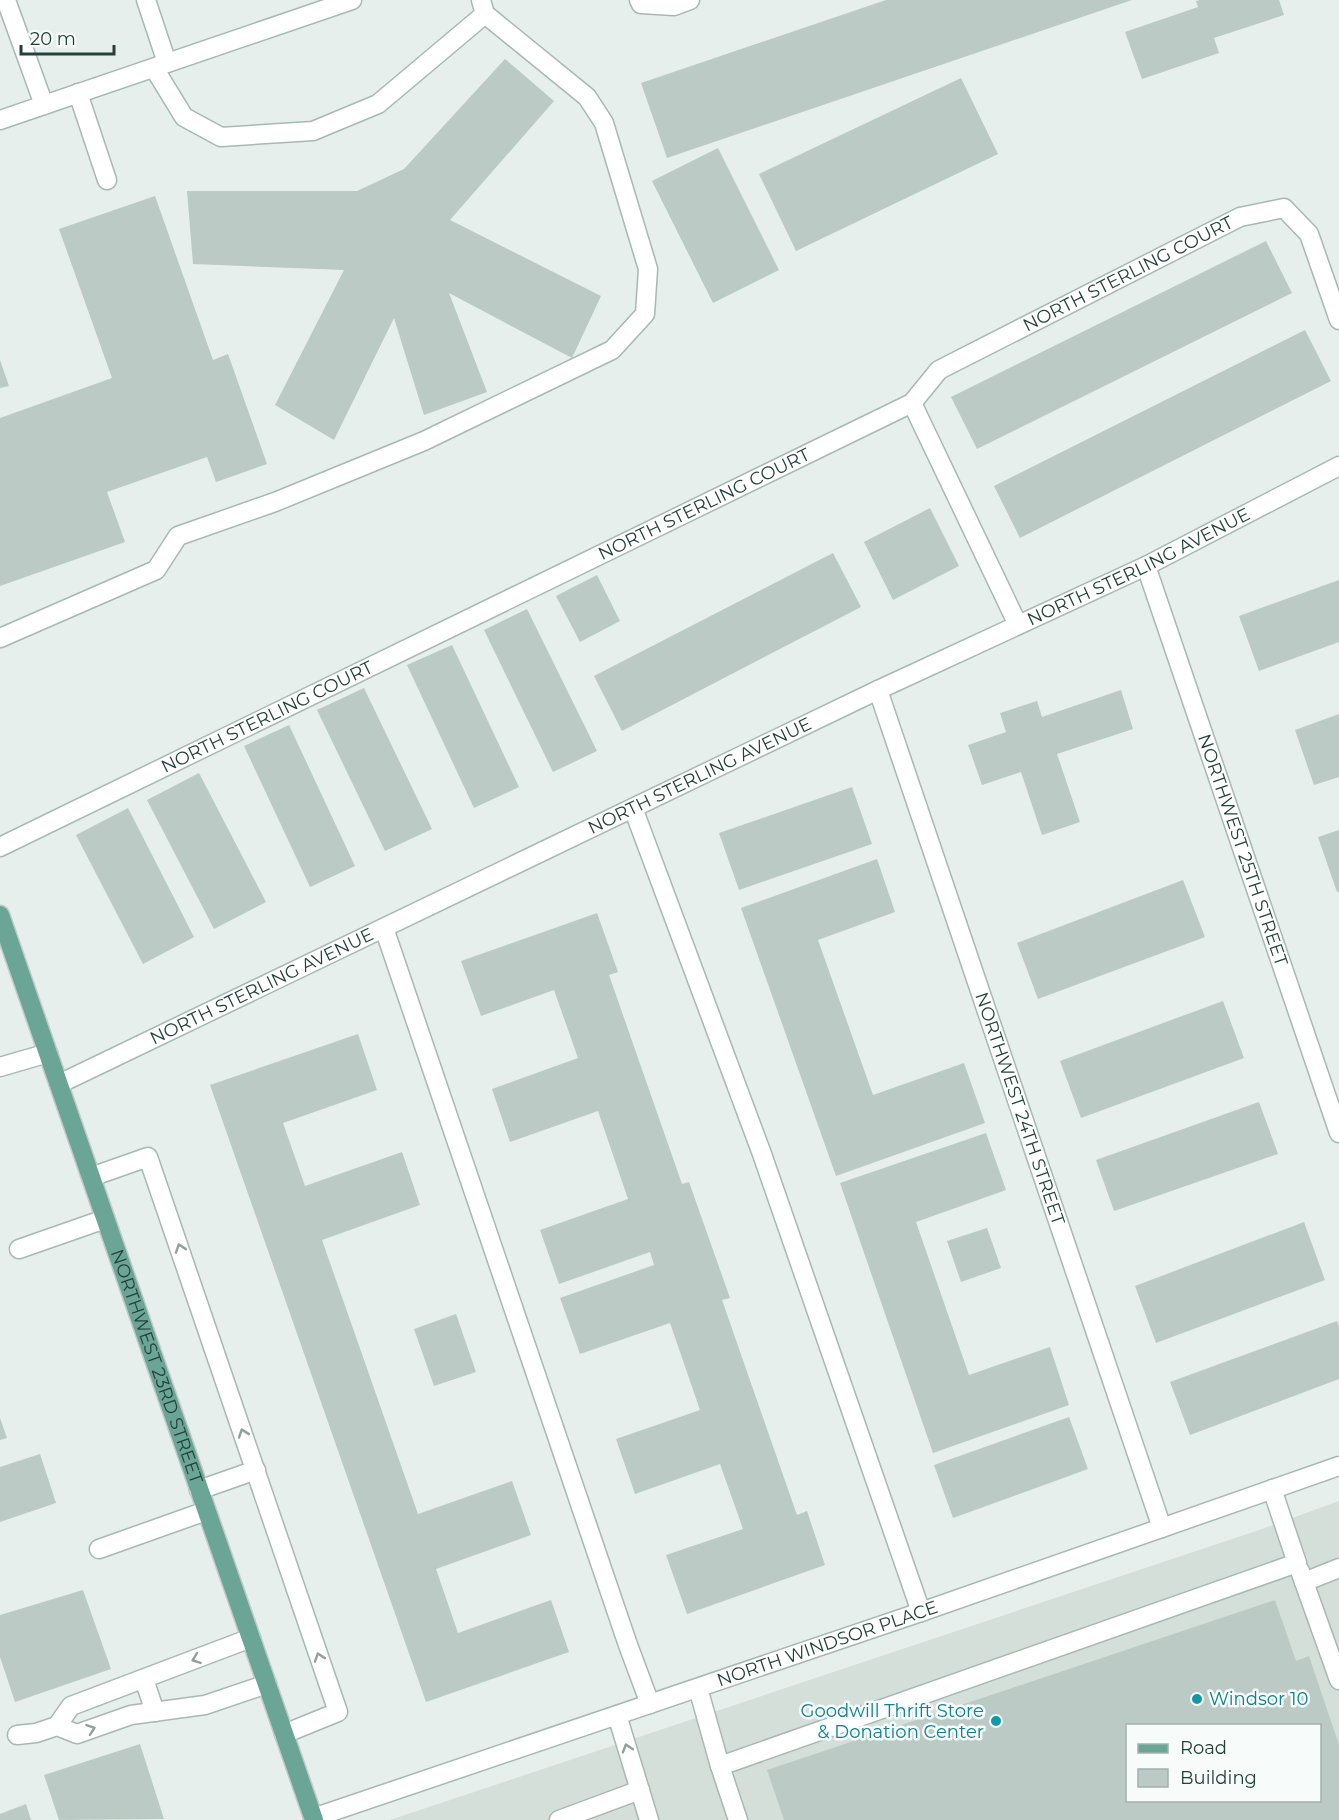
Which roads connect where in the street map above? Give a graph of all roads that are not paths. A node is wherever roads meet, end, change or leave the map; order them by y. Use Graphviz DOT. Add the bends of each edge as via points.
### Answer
graph roads {
  1 [pos="6,0"];
  2 [pos="146,0"];
  3 [pos="352,0"];
  4 [pos="639,0"];
  5 [pos="690,0"];
  6 [pos="483,7"];
  7 [pos="160,66"];
  8 [pos="78,93"];
  9 [pos="44,105"];
  10 [pos="0,120"];
  11 [pos="107,180"];
  12 [pos="1339,320"];
  13 [pos="912,403"];
  14 [pos="1339,466"];
  15 [pos="1146,566"];
  16 [pos="1018,625"];
  17 [pos="0,638"];
  18 [pos="878,690"];
  19 [pos="633,808"];
  20 [pos="0,847"];
  21 [pos="0,915"];
  22 [pos="384,928"];
  23 [pos="48,1053"];
  24 [pos="0,1067"];
  25 [pos="59,1084"];
  26 [pos="1339,1133"];
  27 [pos="91,1177"];
  28 [pos="105,1219"];
  29 [pos="19,1249"];
  30 [pos="1339,1466"];
  31 [pos="256,1470"];
  32 [pos="1272,1489"];
  33 [pos="199,1490"];
  34 [pos="206,1511"];
  35 [pos="1162,1528"];
  36 [pos="99,1549"];
  37 [pos="1297,1563"];
  38 [pos="1339,1568"];
  39 [pos="1304,1582"];
  40 [pos="921,1612"];
  41 [pos="251,1638"];
  42 [pos="144,1679"];
  43 [pos="1339,1680"];
  44 [pos="267,1684"];
  45 [pos="698,1688"];
  46 [pos="650,1704"];
  47 [pos="155,1712"];
  48 [pos="616,1715"];
  49 [pos="57,1726"];
  50 [pos="284,1734"];
  51 [pos="17,1735"];
  52 [pos="720,1766"];
  53 [pos="640,1790"];
  54 [pos="313,1819"];
  55 [pos="559,1820"];
  56 [pos="649,1820"];
  57 [pos="738,1820"];
  1 -- 9 [label="street"];
  2 -- 7 [label="street"];
  3 -- 7 [label="street"];
  4 -- 5 [label="street" via="641,4 674,6"];
  6 -- 7 [label="street" via="378,104 313,131 221,137 184,117"];
  6 -- 17 [label="street" via="586,97 604,123 648,269 645,314 612,350 424,441 275,502 178,536 156,570"];
  7 -- 8 [label="street"];
  8 -- 9 [label="street"];
  8 -- 11 [label="street"];
  9 -- 10 [label="street"];
  12 -- 13 [label="street, NORTH STERLING COURT" via="1309,234 1284,208 1240,217 939,370"];
  13 -- 16 [label="street"];
  13 -- 20 [label="street, NORTH STERLING COURT"];
  14 -- 15 [label="street, NORTH STERLING AVENUE"];
  15 -- 16 [label="street, NORTH STERLING AVENUE"];
  15 -- 26 [label="street, NORTHWEST 25TH STREET"];
  16 -- 18 [label="street, NORTH STERLING AVENUE"];
  18 -- 19 [label="street, NORTH STERLING AVENUE"];
  18 -- 35 [label="street, NORTHWEST 24TH STREET"];
  19 -- 22 [label="street, NORTH STERLING AVENUE"];
  19 -- 40 [label="street" via="762,1154"];
  21 -- 23 [label="main road, NORTHWEST 23RD STREET"];
  22 -- 25 [label="street, NORTH STERLING AVENUE"];
  22 -- 46 [label="street"];
  23 -- 24 [label="street"];
  23 -- 25 [label="main road, NORTHWEST 23RD STREET"];
  25 -- 27 [label="main road, NORTHWEST 23RD STREET"];
  27 -- 28 [label="main road, NORTHWEST 23RD STREET"];
  31 -- 27 [label="street, one-way" via="148,1157"];
  28 -- 29 [label="street"];
  28 -- 33 [label="main road, NORTHWEST 23RD STREET"];
  30 -- 32 [label="street, NORTH WINDSOR PLACE"];
  31 -- 33 [label="street"];
  50 -- 31 [label="street, one-way" via="338,1712"];
  32 -- 35 [label="street, NORTH WINDSOR PLACE"];
  32 -- 37 [label="street"];
  33 -- 34 [label="main road, NORTHWEST 23RD STREET"];
  34 -- 36 [label="street"];
  34 -- 41 [label="main road, NORTHWEST 23RD STREET"];
  35 -- 40 [label="street, NORTH WINDSOR PLACE"];
  37 -- 39 [label="street"];
  37 -- 52 [label="street"];
  38 -- 39 [label="street"];
  39 -- 43 [label="street"];
  40 -- 45 [label="street, NORTH WINDSOR PLACE"];
  41 -- 42 [label="street, one-way"];
  41 -- 44 [label="main road, NORTHWEST 23RD STREET"];
  42 -- 47 [label="street"];
  42 -- 49 [label="street" via="70,1706"];
  44 -- 47 [label="street" via="205,1705"];
  44 -- 50 [label="main road, NORTHWEST 23RD STREET"];
  45 -- 46 [label="street, NORTH WINDSOR PLACE"];
  45 -- 52 [label="street"];
  46 -- 48 [label="street, NORTH WINDSOR PLACE"];
  49 -- 47 [label="street, one-way" via="77,1734 131,1715"];
  53 -- 48 [label="street, one-way"];
  48 -- 54 [label="street, NORTH WINDSOR PLACE"];
  49 -- 51 [label="street"];
  50 -- 54 [label="main road, NORTHWEST 23RD STREET"];
  52 -- 57 [label="street"];
  53 -- 55 [label="street"];
  53 -- 56 [label="street"];
}
